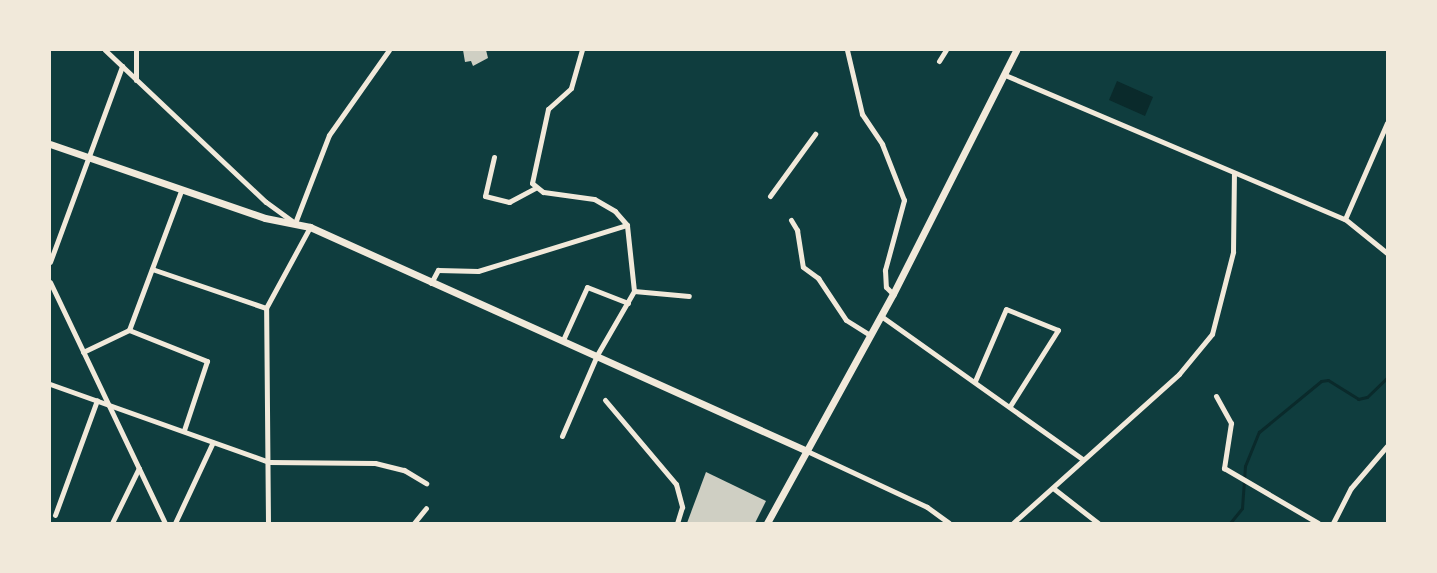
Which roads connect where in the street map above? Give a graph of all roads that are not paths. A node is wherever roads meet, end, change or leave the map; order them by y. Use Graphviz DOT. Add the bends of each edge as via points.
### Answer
graph roads {
  1 [pos="105,50"];
  2 [pos="136,50"];
  3 [pos="389,50"];
  4 [pos="582,50"];
  5 [pos="847,50"];
  6 [pos="946,50"];
  7 [pos="1016,50"];
  8 [pos="940,61"];
  9 [pos="122,66"];
  10 [pos="1005,76"];
  11 [pos="136,80"];
  12 [pos="1387,123"];
  13 [pos="815,134"];
  14 [pos="50,144"];
  15 [pos="87,157"];
  16 [pos="494,157"];
  17 [pos="1234,174"];
  18 [pos="535,188"];
  19 [pos="181,190"];
  20 [pos="770,196"];
  21 [pos="1345,219"];
  22 [pos="791,220"];
  23 [pos="295,223"];
  24 [pos="627,225"];
  25 [pos="310,227"];
  26 [pos="1387,253"];
  27 [pos="50,262"];
  28 [pos="152,269"];
  29 [pos="50,282"];
  30 [pos="431,283"];
  31 [pos="634,291"];
  32 [pos="893,294"];
  33 [pos="689,296"];
  34 [pos="628,303"];
  35 [pos="266,308"];
  36 [pos="881,316"];
  37 [pos="129,330"];
  38 [pos="870,335"];
  39 [pos="563,340"];
  40 [pos="83,352"];
  41 [pos="597,355"];
  42 [pos="975,382"];
  43 [pos="50,384"];
  44 [pos="1216,396"];
  45 [pos="97,400"];
  46 [pos="605,400"];
  47 [pos="107,404"];
  48 [pos="1010,406"];
  49 [pos="184,430"];
  50 [pos="562,436"];
  51 [pos="213,442"];
  52 [pos="1387,446"];
  53 [pos="807,451"];
  54 [pos="1082,459"];
  55 [pos="269,462"];
  56 [pos="139,468"];
  57 [pos="426,483"];
  58 [pos="1053,488"];
  59 [pos="426,508"];
  60 [pos="55,514"];
  61 [pos="112,523"];
  62 [pos="165,523"];
  63 [pos="175,523"];
  64 [pos="268,523"];
  65 [pos="414,523"];
  66 [pos="677,523"];
  67 [pos="767,523"];
  68 [pos="949,523"];
  69 [pos="1013,523"];
  70 [pos="1098,523"];
  71 [pos="1318,523"];
  72 [pos="1333,523"];
  1 -- 9 [label="street"];
  2 -- 11 [label="street"];
  3 -- 23 [label="street" via="329,135"];
  4 -- 18 [label="street" via="571,88 548,109"];
  5 -- 32 [label="street" via="862,114 882,144 904,200 885,270 886,287"];
  6 -- 8 [label="street"];
  7 -- 10 [label="street"];
  9 -- 11 [label="street"];
  9 -- 15 [label="street"];
  10 -- 17 [label="street"];
  10 -- 32 [label="street"];
  11 -- 23 [label="street" via="266,202"];
  12 -- 21 [label="street"];
  13 -- 20 [label="street"];
  14 -- 15 [label="street"];
  15 -- 19 [label="street"];
  15 -- 27 [label="street"];
  16 -- 18 [label="street" via="485,196 509,202"];
  17 -- 21 [label="street"];
  17 -- 54 [label="street" via="1233,252 1212,334 1179,374"];
  18 -- 24 [label="street" via="594,199 615,210"];
  19 -- 23 [label="street" via="265,218"];
  19 -- 28 [label="street"];
  21 -- 26 [label="street"];
  22 -- 38 [label="street" via="798,230 803,267 818,278 846,320"];
  23 -- 25 [label="street"];
  24 -- 30 [label="street" via="478,271 438,270"];
  24 -- 31 [label="street"];
  25 -- 30 [label="street"];
  25 -- 35 [label="street"];
  28 -- 35 [label="street"];
  28 -- 37 [label="street"];
  29 -- 40 [label="street"];
  30 -- 39 [label="street"];
  31 -- 33 [label="street"];
  31 -- 34 [label="street"];
  32 -- 36 [label="street"];
  34 -- 39 [label="street" via="587,287"];
  34 -- 41 [label="street"];
  35 -- 55 [label="street"];
  36 -- 38 [label="street"];
  36 -- 42 [label="street"];
  37 -- 40 [label="street"];
  37 -- 49 [label="street" via="207,361"];
  38 -- 53 [label="street"];
  39 -- 41 [label="street"];
  40 -- 47 [label="street"];
  41 -- 50 [label="street"];
  41 -- 53 [label="street"];
  42 -- 48 [label="street"];
  42 -- 48 [label="street" via="1006,309 1058,330"];
  43 -- 45 [label="street"];
  44 -- 71 [label="street" via="1232,422 1224,468"];
  45 -- 47 [label="street"];
  45 -- 60 [label="street"];
  46 -- 66 [label="street" via="676,484 682,507"];
  47 -- 49 [label="street"];
  47 -- 56 [label="street"];
  48 -- 54 [label="street"];
  49 -- 51 [label="street"];
  51 -- 55 [label="street"];
  51 -- 63 [label="street"];
  52 -- 72 [label="street" via="1351,488"];
  53 -- 67 [label="street"];
  53 -- 68 [label="street" via="927,507"];
  54 -- 58 [label="street"];
  55 -- 57 [label="street" via="375,463 404,470"];
  55 -- 64 [label="street"];
  56 -- 61 [label="street"];
  56 -- 62 [label="street"];
  58 -- 69 [label="street"];
  58 -- 70 [label="street"];
  59 -- 65 [label="street"];
}
